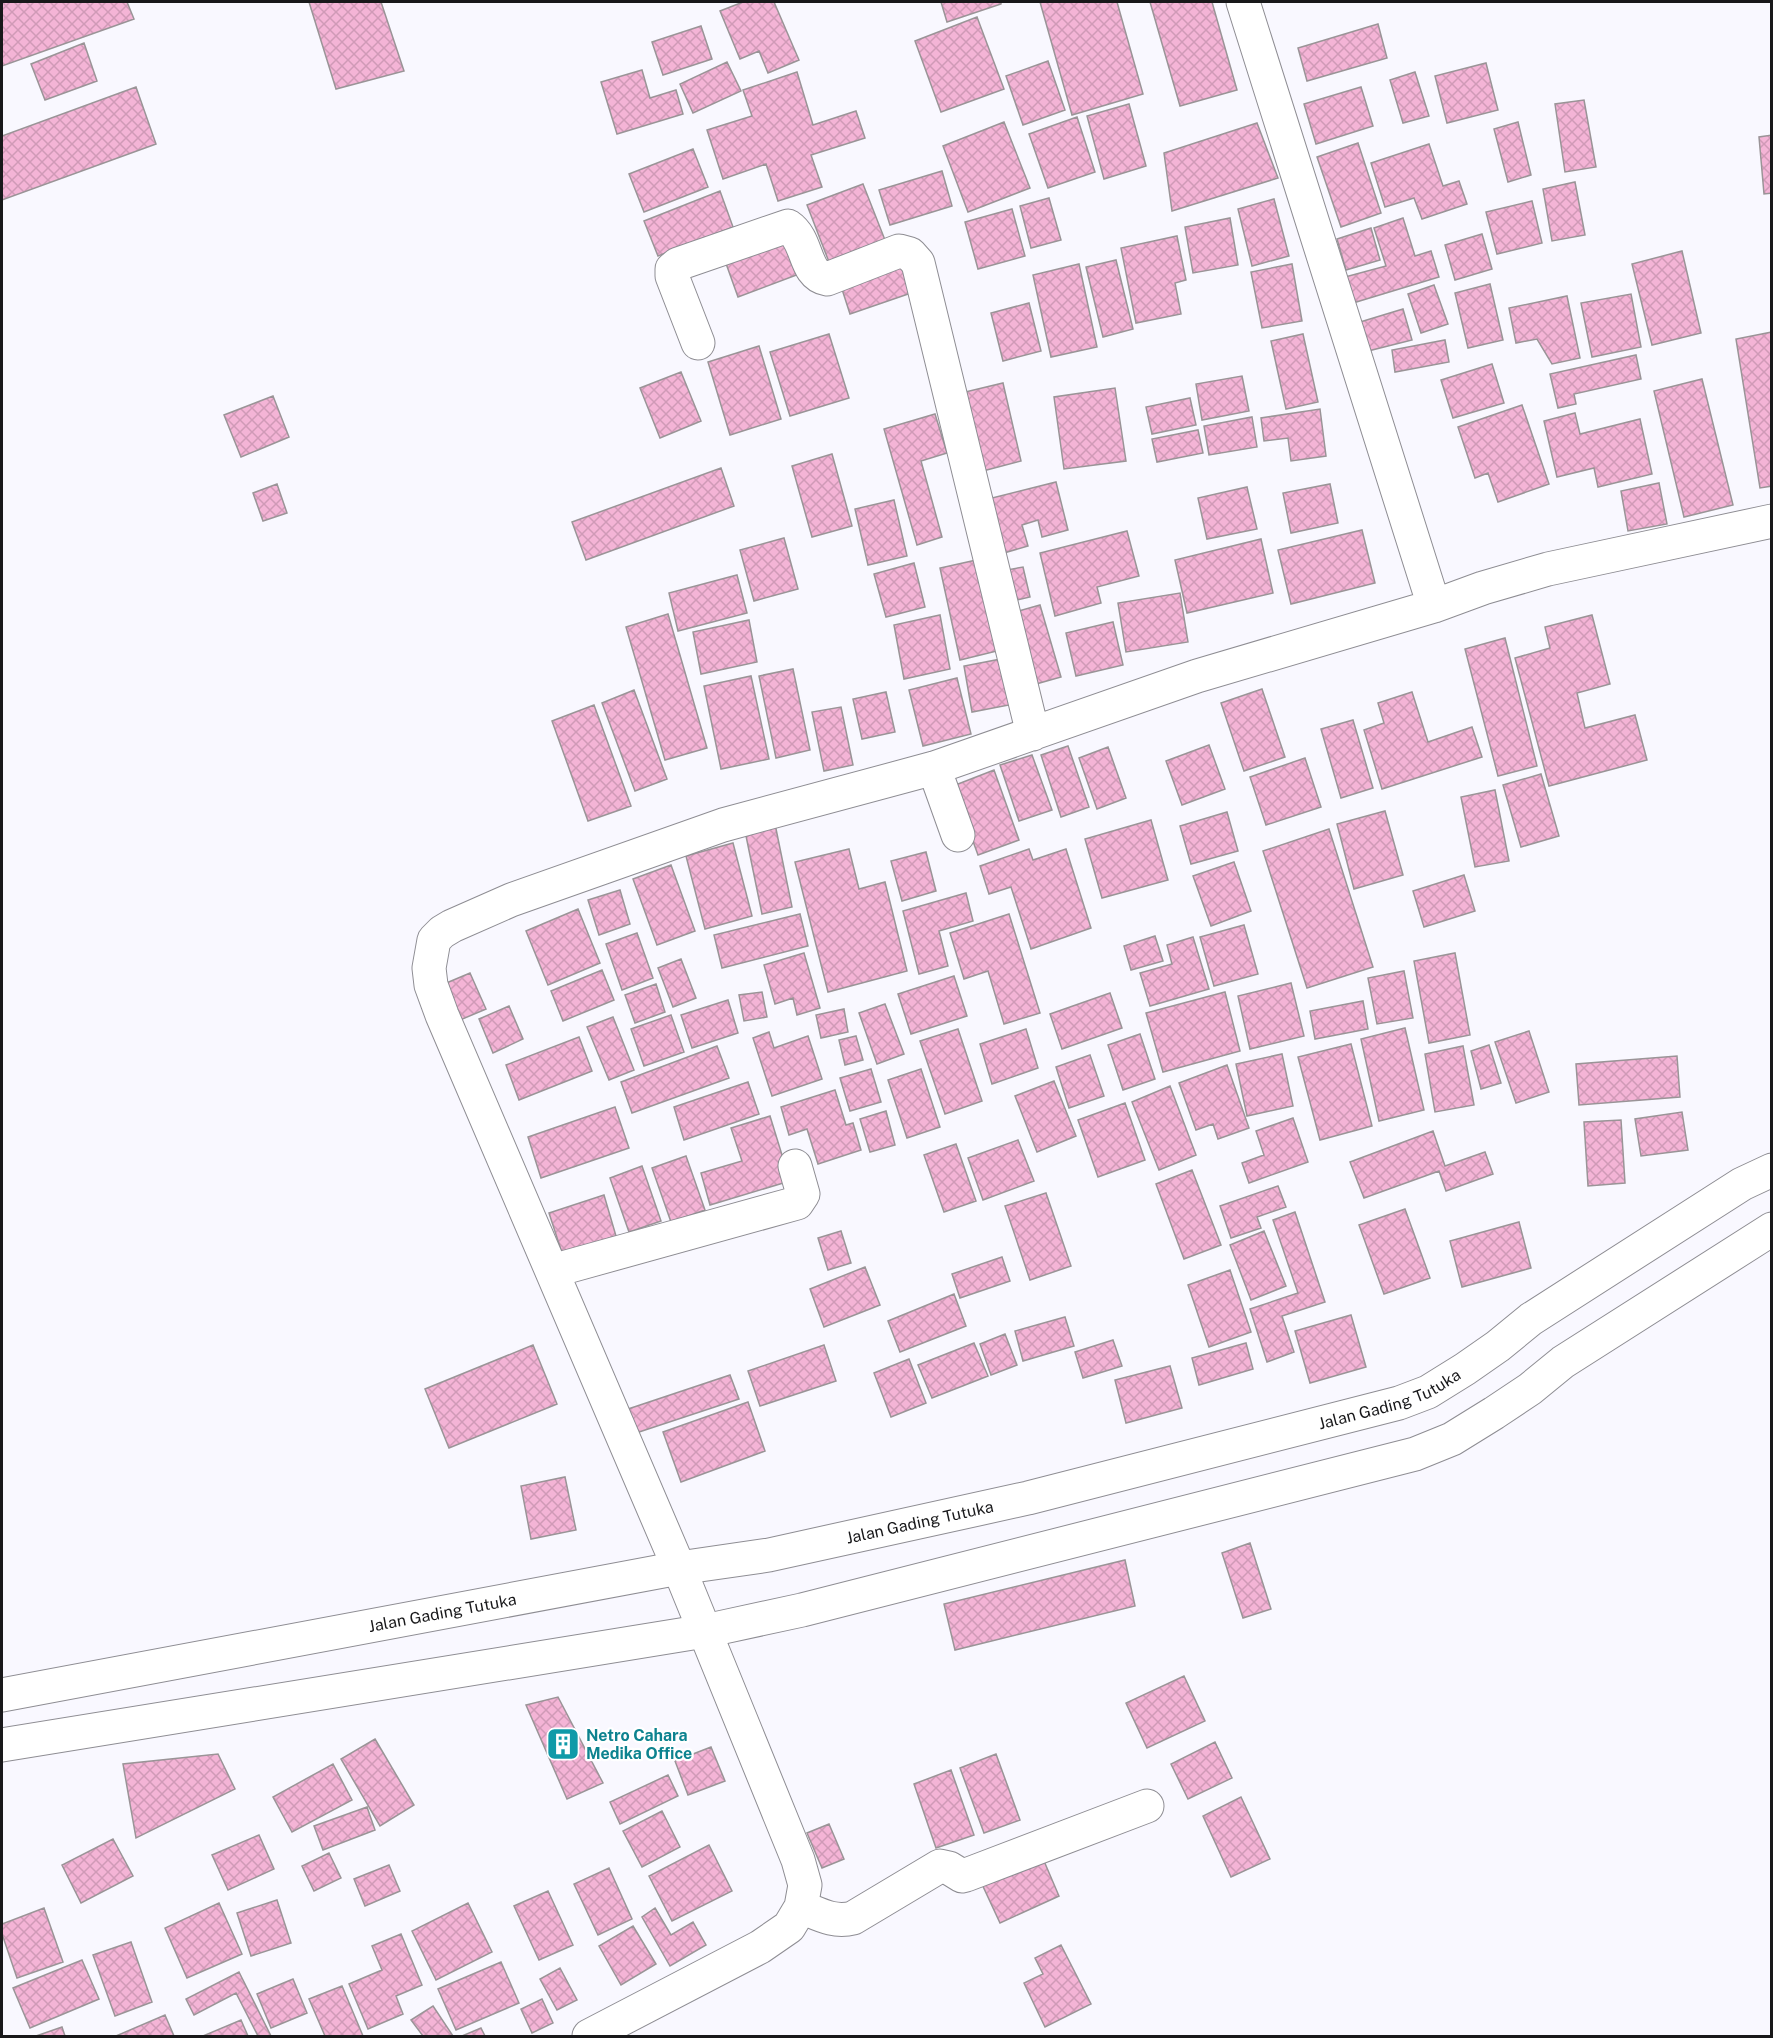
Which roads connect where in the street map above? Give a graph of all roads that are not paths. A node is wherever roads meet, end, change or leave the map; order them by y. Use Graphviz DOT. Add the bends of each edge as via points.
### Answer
graph roads {
  1 [pos="1243,2"];
  2 [pos="698,343"];
  3 [pos="1772,521"];
  4 [pos="1434,606"];
  5 [pos="1033,734"];
  6 [pos="934,768"];
  7 [pos="958,835"];
  8 [pos="795,1166"];
  9 [pos="1772,1170"];
  10 [pos="1772,1229"];
  11 [pos="552,1270"];
  12 [pos="680,1568"];
  13 [pos="705,1631"];
  14 [pos="2,1695"];
  15 [pos="2,1744"];
  16 [pos="1147,1806"];
  17 [pos="801,1907"];
  18 [pos="589,2037"];
  1 -- 4 [label="street"];
  2 -- 5 [label="street" via="672,276 672,268 678,264 788,226 799,235 814,273 820,278 827,279 899,251 910,254 918,263"];
  3 -- 4 [label="street" via="1548,568"];
  4 -- 5 [label="street" via="1197,676"];
  5 -- 6 [label="street"];
  6 -- 7 [label="street"];
  6 -- 11 [label="street" via="723,825 511,900 452,926 434,940 429,968 431,985"];
  8 -- 11 [label="street" via="802,1194 797,1203"];
  9 -- 12 [label="street, Jalan Gading Tutuka" via="1743,1184 1531,1319 1428,1392 1399,1403 1028,1498 769,1555"];
  10 -- 13 [label="street" via="1563,1362 1494,1413 1452,1439 1415,1454 802,1610"];
  11 -- 12 [label="street"];
  12 -- 13 [label="street"];
  12 -- 14 [label="street, Jalan Gading Tutuka"];
  13 -- 15 [label="street"];
  13 -- 17 [label="street" via="798,1860 805,1885"];
  16 -- 17 [label="street" via="966,1875 940,1866 853,1918 833,1920"];
  17 -- 18 [label="street" via="789,1927 760,1947"];
}
